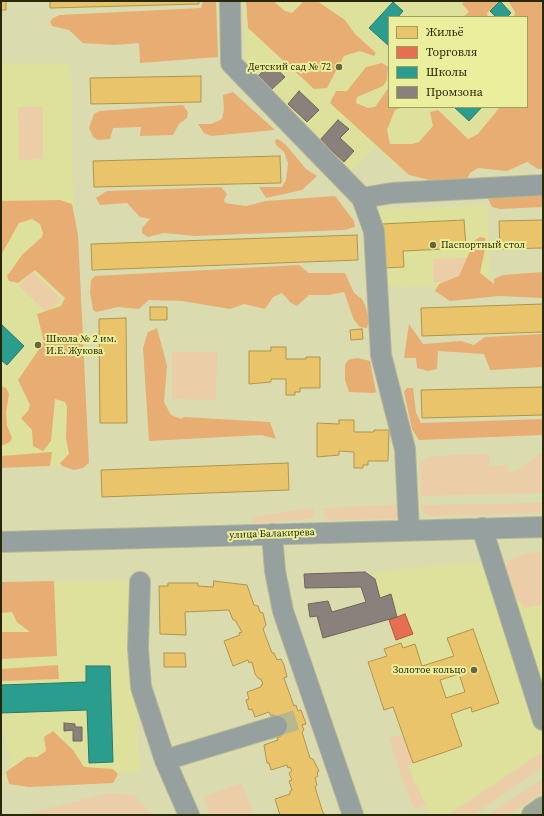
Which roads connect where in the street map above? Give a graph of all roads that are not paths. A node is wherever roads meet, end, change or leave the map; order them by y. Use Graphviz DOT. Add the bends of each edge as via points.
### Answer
graph roads {
  1 [pos="230,1"];
  2 [pos="543,185"];
  3 [pos="362,198"];
  4 [pos="543,527"];
  5 [pos="482,528"];
  6 [pos="409,530"];
  7 [pos="272,534"];
  8 [pos="1,542"];
  9 [pos="140,582"];
  10 [pos="543,720"];
  11 [pos="277,726"];
  12 [pos="166,760"];
  13 [pos="543,808"];
  14 [pos="189,815"];
  15 [pos="353,815"];
  16 [pos="533,815"];
  1 -- 3 [label="street" via="231,63"];
  2 -- 3 [label="street" via="392,193"];
  3 -- 6 [label="street" via="374,232 381,355 405,449"];
  4 -- 5 [label="street, улица Балакирева"];
  5 -- 6 [label="street, улица Балакирева"];
  5 -- 10 [label="street"];
  6 -- 7 [label="street, улица Балакирева"];
  7 -- 8 [label="street, улица Балакирева"];
  7 -- 15 [label="street" via="275,571 283,612 311,715"];
  9 -- 12 [label="street" via="138,648 141,687"];
  11 -- 12 [label="street"];
  12 -- 14 [label="street"];
  13 -- 16 [label="main road"];
}
